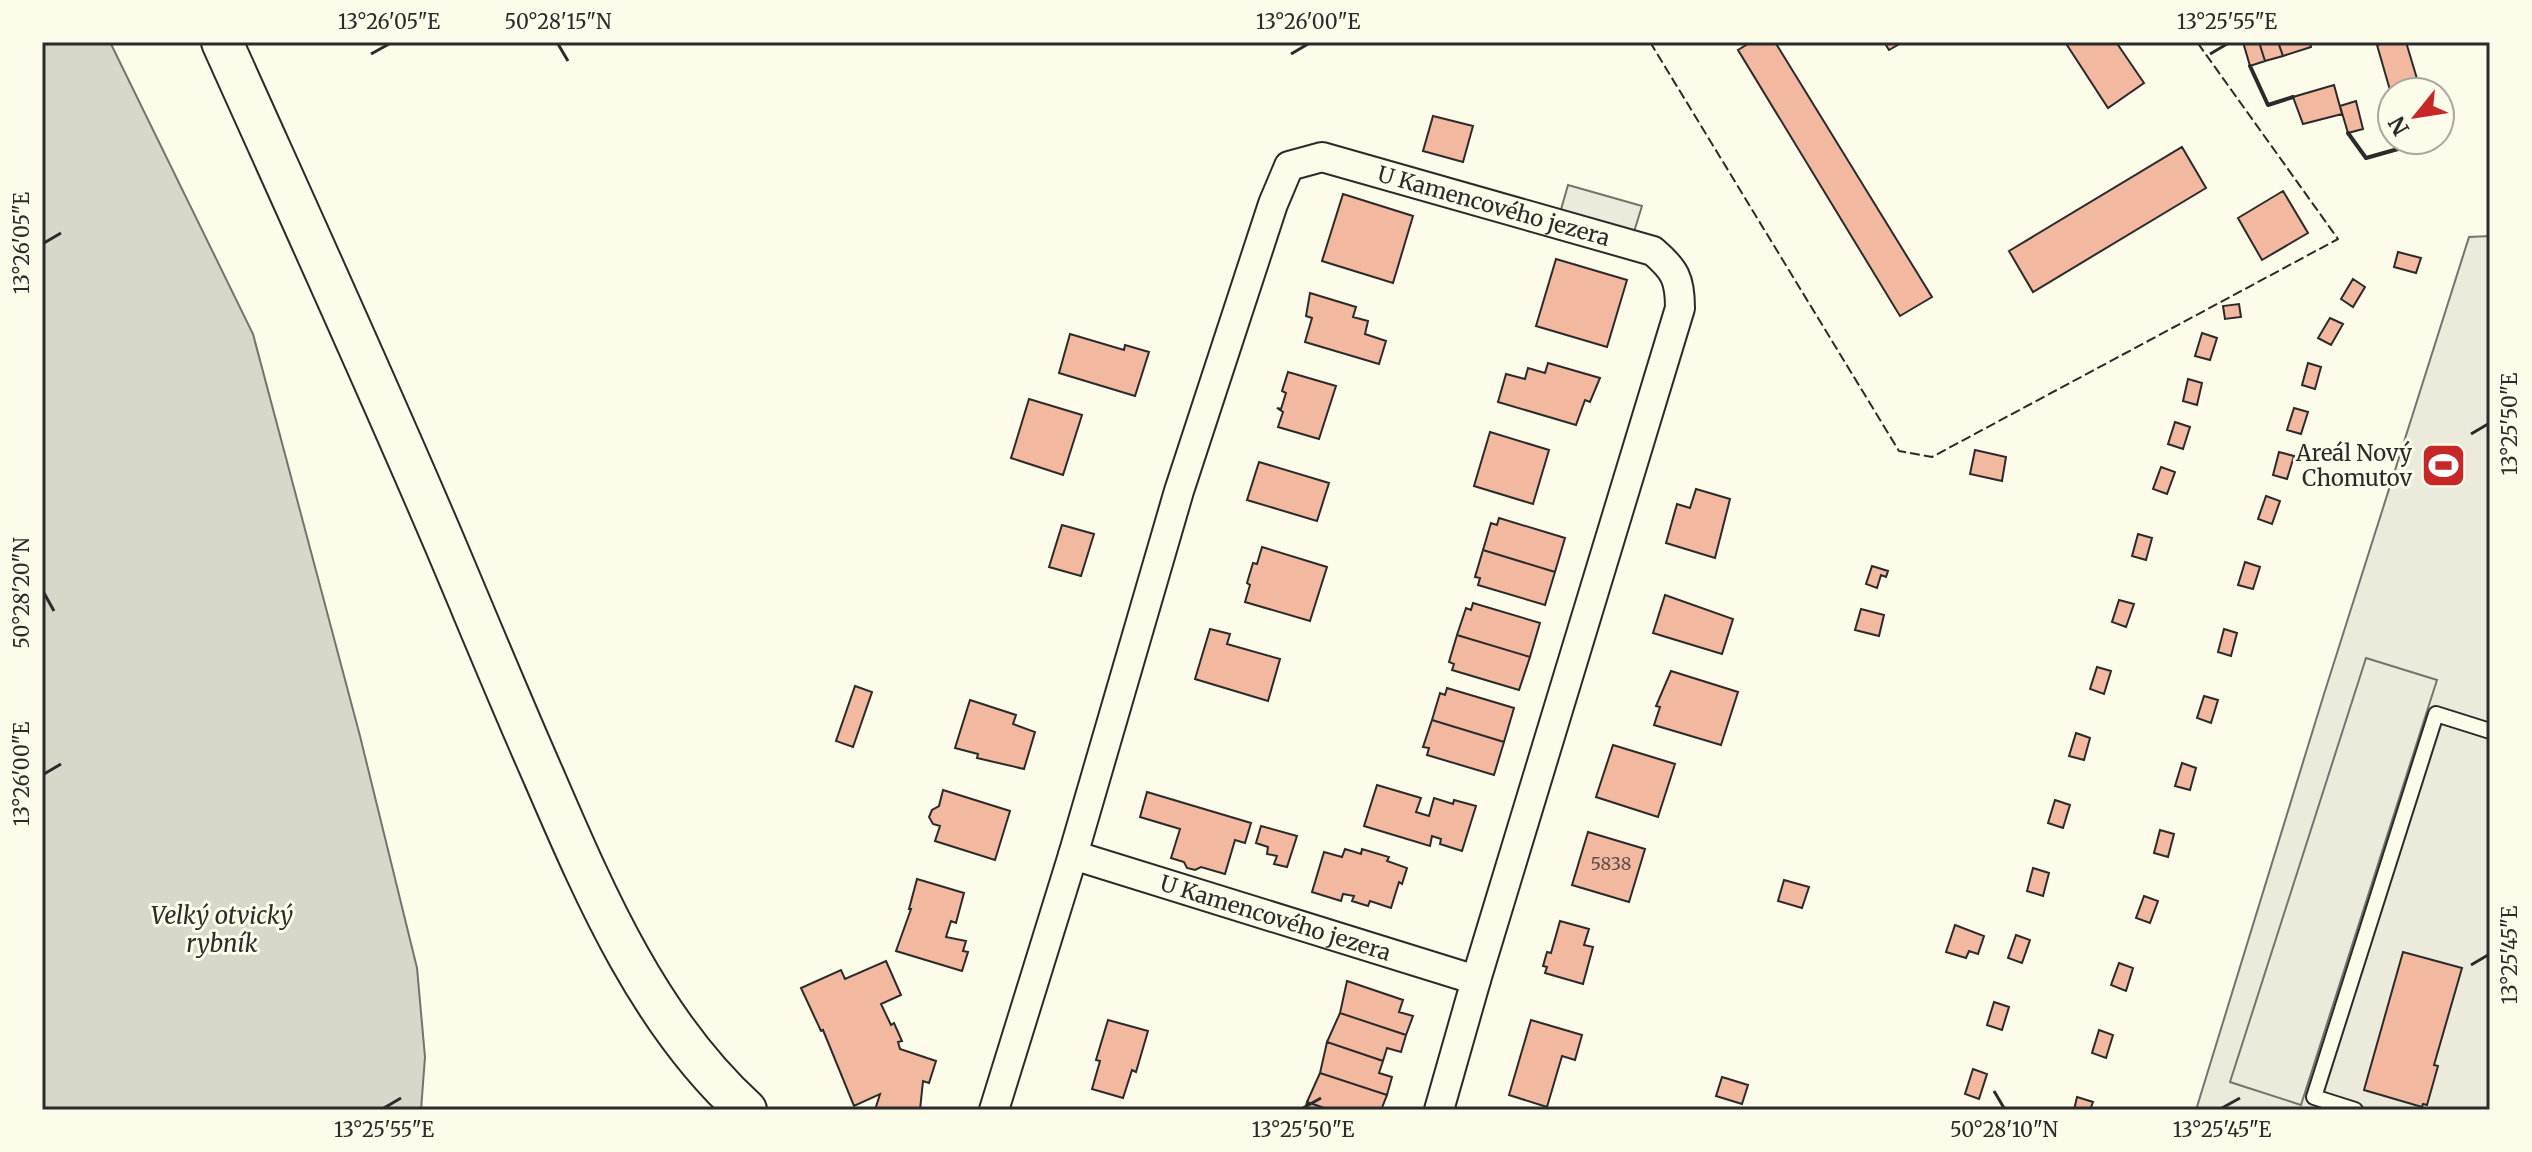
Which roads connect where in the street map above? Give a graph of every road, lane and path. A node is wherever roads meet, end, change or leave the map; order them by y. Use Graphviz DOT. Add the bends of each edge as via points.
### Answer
graph roads {
  1 [pos="222,42"];
  2 [pos="2490,731"];
  3 [pos="1073,855"];
  4 [pos="1476,980"];
  5 [pos="732,1097"];
  6 [pos="2312,1104"];
  7 [pos="994,1110"];
  8 [pos="1439,1110"];
  9 [pos="2355,1110"];
  1 -- 5 [label="street" via="386,404 599,898 676,1033"];
  2 -- 6 [label="lane" via="2436,714"];
  3 -- 4 [label="street, U Kamencového jezera"];
  3 -- 4 [label="street, U Kamencového jezera" via="1179,491 1289,166 1322,157 1653,251 1680,284 1680,308"];
  3 -- 7 [label="street, U Kamencového jezera"];
  4 -- 8 [label="street, U Kamencového jezera"];
  6 -- 9 [label="lane"];
}
